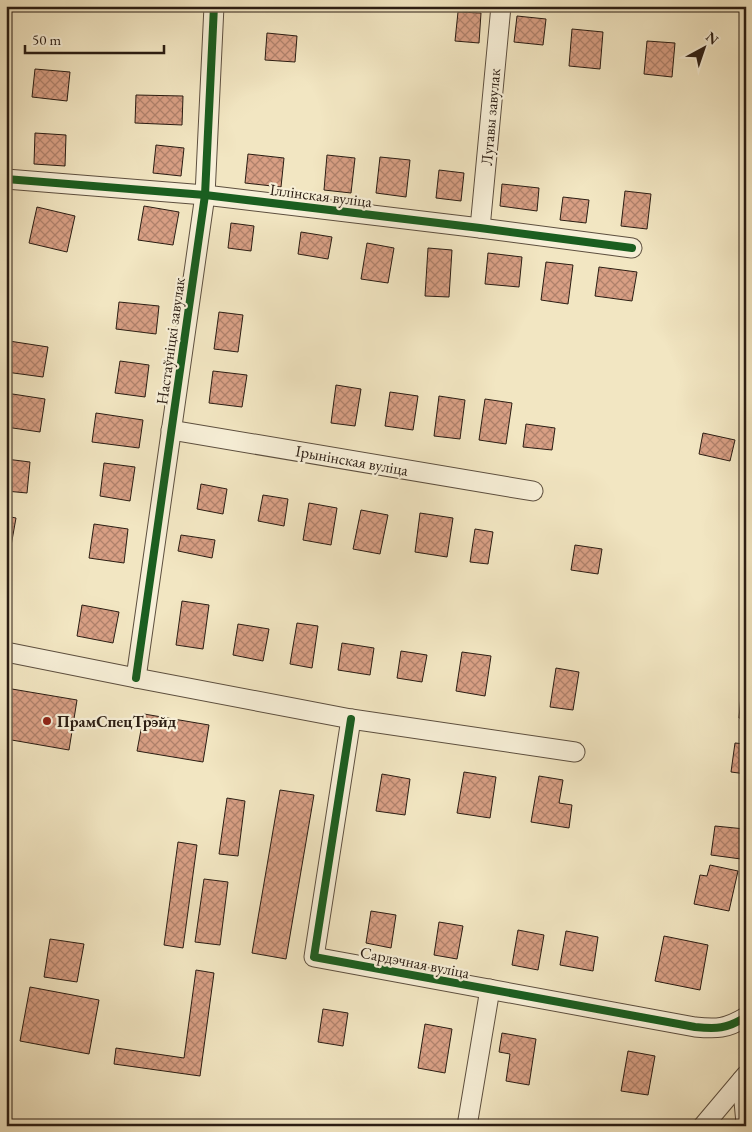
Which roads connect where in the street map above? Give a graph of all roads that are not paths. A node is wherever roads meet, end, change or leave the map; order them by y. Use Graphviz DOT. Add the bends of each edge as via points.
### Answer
graph roads {
  1 [pos="214,6"];
  2 [pos="501,6"];
  3 [pos="6,179"];
  4 [pos="205,196"];
  5 [pos="480,228"];
  6 [pos="632,248"];
  7 [pos="171,430"];
  8 [pos="533,491"];
  9 [pos="6,652"];
  10 [pos="136,678"];
  11 [pos="351,719"];
  12 [pos="575,752"];
  13 [pos="490,989"];
  14 [pos="746,1017"];
  15 [pos="744,1077"];
  16 [pos="746,1123"];
  17 [pos="467,1126"];
  18 [pos="703,1126"];
  1 -- 4 [label="street, Настаўніцкі завулак"];
  2 -- 5 [label="street, Лугавы завулак"];
  3 -- 4 [label="street, Іллінская вуліца"];
  4 -- 5 [label="street, Іллінская вуліца"];
  4 -- 7 [label="street, Настаўніцкі завулак"];
  5 -- 6 [label="street, Іллінская вуліца"];
  7 -- 8 [label="street, Ірынінская вуліца"];
  7 -- 10 [label="street, Настаўніцкі завулак"];
  9 -- 10 [label="street"];
  10 -- 11 [label="street"];
  11 -- 12 [label="street"];
  11 -- 13 [label="street, Сардэчная вуліца" via="314,957"];
  13 -- 14 [label="street, Сардэчная вуліца" via="695,1027 731,1025"];
  13 -- 17 [label="street"];
  15 -- 16 [label="street"];
  15 -- 18 [label="street"];
}
